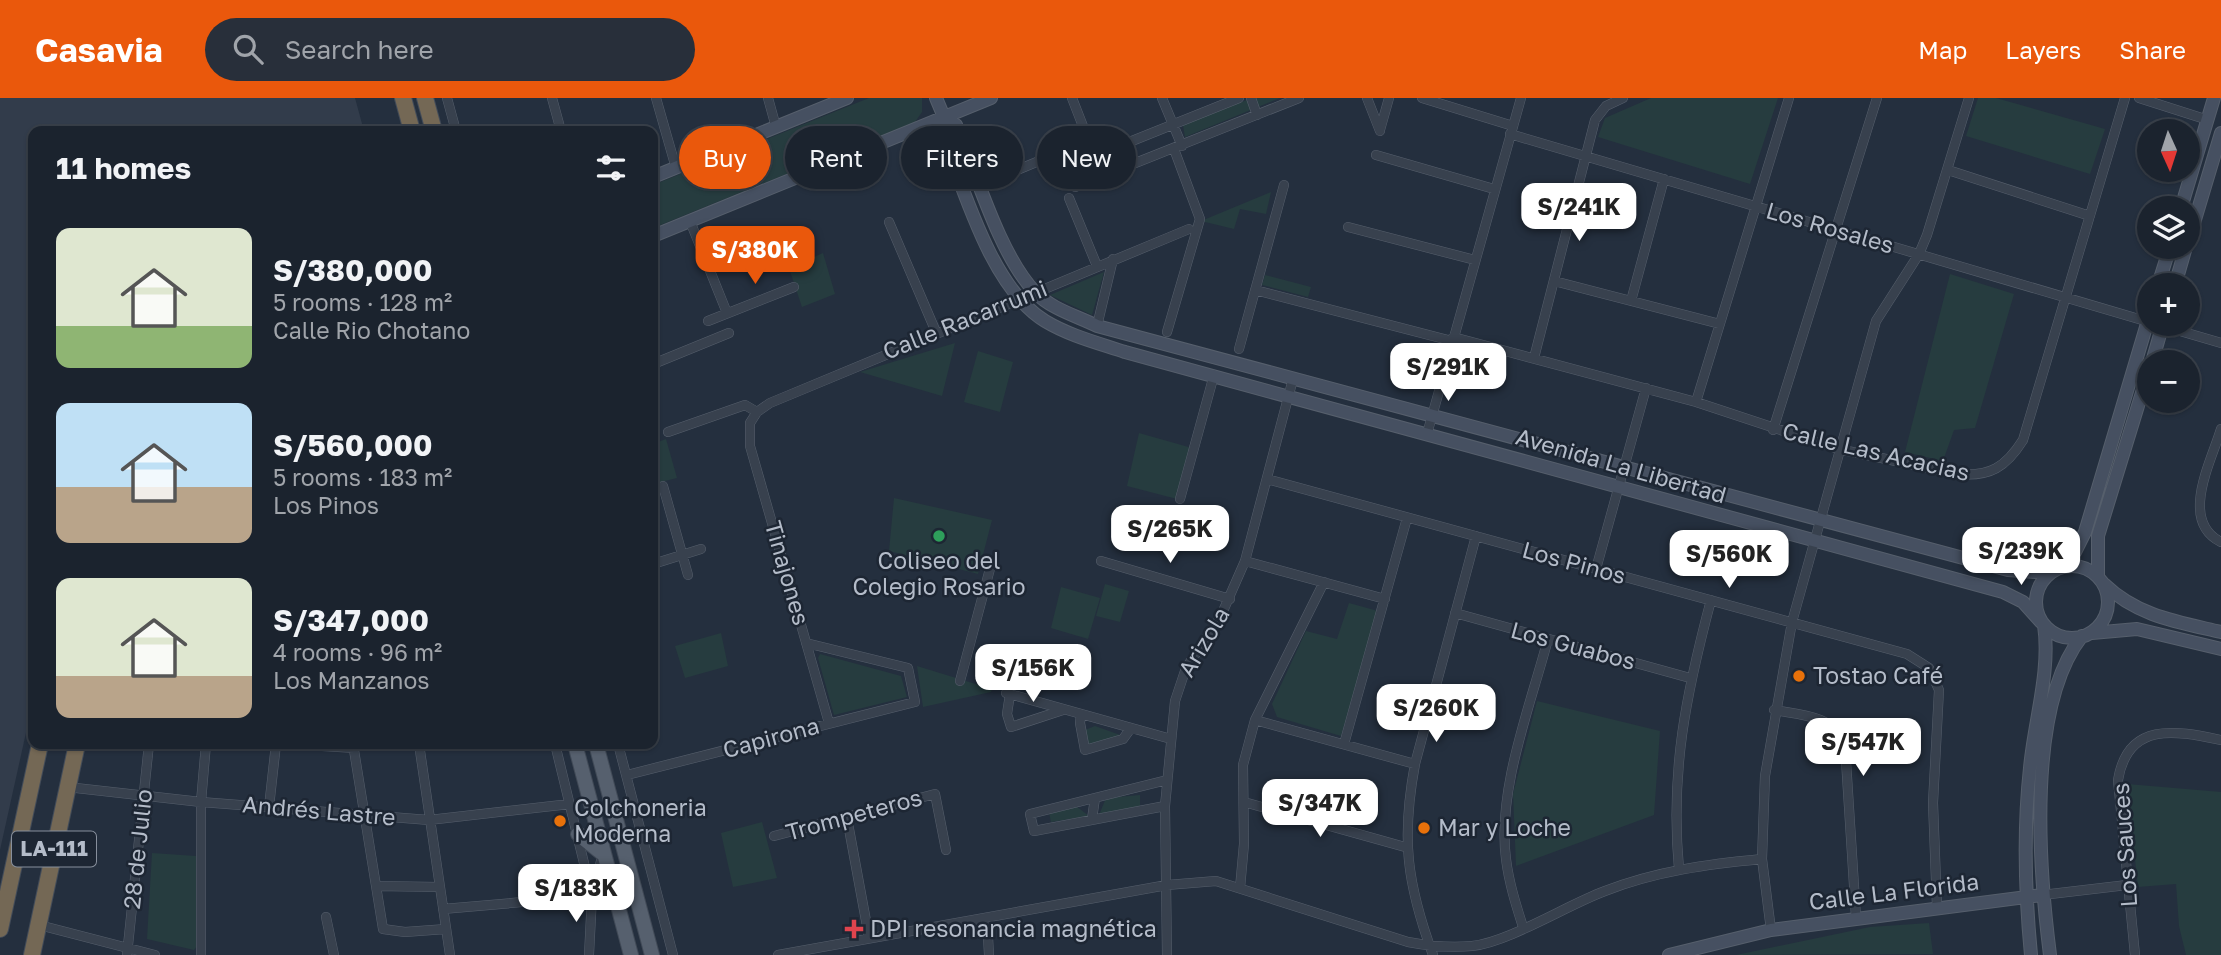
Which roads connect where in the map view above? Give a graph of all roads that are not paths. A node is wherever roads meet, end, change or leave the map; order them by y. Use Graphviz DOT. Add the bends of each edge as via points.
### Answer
graph roads {
  1 [pos="403,98"];
  2 [pos="425,98"];
  3 [pos="447,98"];
  4 [pos="552,98"];
  5 [pos="656,98"];
  6 [pos="768,98"];
  7 [pos="847,98"];
  8 [pos="991,98"];
  9 [pos="1072,98"];
  10 [pos="1162,98"];
  11 [pos="1239,98"];
  12 [pos="1251,98"];
  13 [pos="1299,98"];
  14 [pos="1367,98"];
  15 [pos="1389,98"];
  16 [pos="1422,98"];
  17 [pos="1521,98"];
  18 [pos="1623,98"];
  19 [pos="1789,98"];
  20 [pos="1877,98"];
  21 [pos="1969,98"];
  22 [pos="2125,98"];
  23 [pos="2139,98"];
  24 [pos="2214,98"];
  25 [pos="940,107"];
  26 [pos="1257,115"];
  27 [pos="2208,120"];
  28 [pos="411,126"];
  29 [pos="433,126"];
  30 [pos="455,126"];
  31 [pos="560,126"];
  32 [pos="956,126"];
  33 [pos="1083,126"];
  34 [pos="1174,126"];
  35 [pos="776,127"];
  36 [pos="1511,130"];
  37 [pos="2221,133"];
  38 [pos="1136,141"];
  39 [pos="1178,147"];
  40 [pos="1376,155"];
  41 [pos="1586,156"];
  42 [pos="1136,163"];
  43 [pos="676,168"];
  44 [pos="1948,170"];
  45 [pos="658,175"];
  46 [pos="1664,179"];
  47 [pos="1284,186"];
  48 [pos="983,189"];
  49 [pos="1494,189"];
  50 [pos="2185,196"];
  51 [pos="1069,198"];
  52 [pos="2200,202"];
  53 [pos="1756,206"];
  54 [pos="2090,216"];
  55 [pos="690,221"];
  56 [pos="889,222"];
  57 [pos="997,226"];
  58 [pos="1348,227"];
  59 [pos="1189,229"];
  60 [pos="1835,229"];
  61 [pos="982,232"];
  62 [pos="658,234"];
  63 [pos="1919,254"];
  64 [pos="1114,259"];
  65 [pos="1475,260"];
  66 [pos="1097,266"];
  67 [pos="1554,281"];
  68 [pos="794,287"];
  69 [pos="1255,290"];
  70 [pos="1035,292"];
  71 [pos="2065,297"];
  72 [pos="1016,299"];
  73 [pos="1631,301"];
  74 [pos="727,313"];
  75 [pos="2137,317"];
  76 [pos="708,321"];
  77 [pos="1720,324"];
  78 [pos="1097,326"];
  79 [pos="936,332"];
  80 [pos="1167,332"];
  81 [pos="729,333"];
  82 [pos="1130,335"];
  83 [pos="2150,336"];
  84 [pos="2199,336"];
  85 [pos="1453,339"];
  86 [pos="2221,343"];
  87 [pos="1239,349"];
  88 [pos="1125,352"];
  89 [pos="1534,358"];
  90 [pos="658,362"];
  91 [pos="1214,375"];
  92 [pos="1293,379"];
  93 [pos="1646,388"];
  94 [pos="1289,395"];
  95 [pos="1696,402"];
  96 [pos="2137,409"];
  97 [pos="757,412"];
  98 [pos="1432,416"];
  99 [pos="750,423"];
  100 [pos="1773,429"];
  101 [pos="2221,429"];
  102 [pos="668,432"];
  103 [pos="1427,434"];
  104 [pos="1838,449"];
  105 [pos="1624,468"];
  106 [pos="1267,480"];
  107 [pos="663,486"];
  108 [pos="1618,488"];
  109 [pos="1180,499"];
  110 [pos="1407,518"];
  111 [pos="1820,520"];
  112 [pos="1476,536"];
  113 [pos="1815,542"];
  114 [pos="2221,542"];
  115 [pos="701,550"];
  116 [pos="683,555"];
  117 [pos="1101,561"];
  118 [pos="1245,561"];
  119 [pos="658,562"];
  120 [pos="991,565"];
  121 [pos="2059,568"];
  122 [pos="1596,569"];
  123 [pos="688,575"];
  124 [pos="2100,578"];
  125 [pos="1324,582"];
  126 [pos="1385,598"];
  127 [pos="1230,599"];
  128 [pos="1712,600"];
  129 [pos="1455,613"];
  130 [pos="1792,622"];
  131 [pos="2043,623"];
  132 [pos="2221,632"];
  133 [pos="2085,635"];
  134 [pos="1548,639"];
  135 [pos="806,643"];
  136 [pos="2221,649"];
  137 [pos="1690,678"];
  138 [pos="960,681"];
  139 [pos="1065,710"];
  140 [pos="1774,710"];
  141 [pos="1081,714"];
  142 [pos="1255,720"];
  143 [pos="829,723"];
  144 [pos="1131,728"];
  145 [pos="1171,739"];
  146 [pos="2221,740"];
  147 [pos="1344,744"];
  148 [pos="39,749"];
  149 [pos="76,749"];
  150 [pos="149,749"];
  151 [pos="206,749"];
  152 [pos="275,749"];
  153 [pos="355,749"];
  154 [pos="420,749"];
  155 [pos="556,749"];
  156 [pos="576,749"];
  157 [pos="597,749"];
  158 [pos="619,749"];
  159 [pos="1415,764"];
  160 [pos="627,775"];
  161 [pos="1167,780"];
  162 [pos="67,787"];
  163 [pos="144,796"];
  164 [pos="1095,798"];
  165 [pos="201,802"];
  166 [pos="1244,802"];
  167 [pos="570,804"];
  168 [pos="1165,806"];
  169 [pos="269,807"];
  170 [pos="366,816"];
  171 [pos="847,818"];
  172 [pos="1092,819"];
  173 [pos="429,820"];
  174 [pos="578,834"];
  175 [pos="774,836"];
  176 [pos="1405,847"];
  177 [pos="946,850"];
  178 [pos="603,853"];
  179 [pos="1762,859"];
  180 [pos="1679,869"];
  181 [pos="1167,885"];
  182 [pos="2127,885"];
  183 [pos="376,886"];
  184 [pos="439,887"];
  185 [pos="1240,888"];
  186 [pos="2042,895"];
  187 [pos="592,896"];
  188 [pos="2025,897"];
  189 [pos="1937,907"];
  190 [pos="443,908"];
  191 [pos="326,916"];
  192 [pos="1856,917"];
  193 [pos="986,918"];
  194 [pos="38,925"];
  195 [pos="1523,927"];
  196 [pos="0,929"];
  197 [pos="446,929"];
  198 [pos="1772,929"];
  199 [pos="869,937"];
  200 [pos="1432,950"];
  201 [pos="127,952"];
  202 [pos="32,955"];
  203 [pos="155,955"];
  204 [pos="201,955"];
  205 [pos="334,955"];
  206 [pos="450,955"];
  207 [pos="589,955"];
  208 [pos="631,955"];
  209 [pos="652,955"];
  210 [pos="673,955"];
  211 [pos="778,955"];
  212 [pos="989,955"];
  213 [pos="1167,955"];
  214 [pos="1669,955"];
  215 [pos="2031,955"];
  216 [pos="2050,955"];
  217 [pos="2135,955"];
  1 -- 28 [label="highway"];
  2 -- 29 [label="highway"];
  3 -- 30 [label="street"];
  4 -- 31 [label="street"];
  5 -- 43 [label="street"];
  6 -- 35 [label="street"];
  7 -- 35 [label="main road"];
  8 -- 25 [label="main road"];
  9 -- 33 [label="street"];
  10 -- 34 [label="street"];
  11 -- 34 [label="street"];
  12 -- 26 [label="street"];
  13 -- 26 [label="street"];
  14 -- 15 [label="street" via="1380,131"];
  16 -- 36 [label="street, Los Rosales"];
  17 -- 36 [label="street"];
  18 -- 41 [label="street" via="1606,106 1595,120"];
  19 -- 53 [label="street"];
  20 -- 60 [label="street"];
  21 -- 44 [label="street"];
  22 -- 54 [label="street, Calle Las Acacias"];
  23 -- 27 [label="street"];
  24 -- 27 [label="main road"];
  25 -- 32 [label="main road, Avenida La Libertad"];
  25 -- 55 [label="main road"];
  25 -- 61 [label="main road, Avenida La Libertad" via="941,131"];
  26 -- 39 [label="street"];
  27 -- 50 [label="main road"];
  34 -- 38 [label="street"];
  34 -- 39 [label="street"];
  35 -- 43 [label="main road"];
  36 -- 41 [label="street, Los Rosales"];
  36 -- 49 [label="street"];
  37 -- 52 [label="main road"];
  39 -- 42 [label="street"];
  39 -- 80 [label="street" via="1200,219"];
  40 -- 49 [label="street"];
  41 -- 46 [label="street, Los Rosales"];
  41 -- 67 [label="street"];
  43 -- 45 [label="main road"];
  44 -- 54 [label="street"];
  44 -- 63 [label="street"];
  46 -- 53 [label="street, Los Rosales"];
  46 -- 73 [label="street"];
  47 -- 69 [label="street"];
  48 -- 57 [label="main road, Avenida La Libertad"];
  49 -- 65 [label="street"];
  51 -- 66 [label="street"];
  53 -- 60 [label="street, Los Rosales"];
  53 -- 77 [label="street"];
  54 -- 71 [label="street, Calle Las Acacias"];
  55 -- 62 [label="main road"];
  55 -- 74 [label="street"];
  56 -- 79 [label="street"];
  57 -- 61 [label="main road"];
  57 -- 70 [label="main road, Avenida La Libertad"];
  58 -- 65 [label="street"];
  59 -- 64 [label="street, Calle Racarrumi"];
  60 -- 63 [label="street, Los Rosales"];
  60 -- 100 [label="street"];
  61 -- 72 [label="main road, Avenida La Libertad"];
  63 -- 71 [label="street, Los Rosales"];
  63 -- 104 [label="street" via="1876,321"];
  64 -- 66 [label="street, Calle Racarrumi"];
  64 -- 78 [label="street"];
  65 -- 85 [label="street"];
  66 -- 70 [label="street, Calle Racarrumi"];
  67 -- 73 [label="street"];
  67 -- 89 [label="street"];
  68 -- 74 [label="street"];
  69 -- 85 [label="street, Calle Las Acacias"];
  69 -- 87 [label="street"];
  70 -- 72 [label="street, Calle Racarrumi"];
  70 -- 78 [label="main road, Avenida La Libertad"];
  71 -- 75 [label="street, Los Rosales"];
  71 -- 104 [label="street, Calle Las Acacias" via="2023,440 1995,471 1978,476 1958,474"];
  72 -- 79 [label="street, Calle Racarrumi"];
  72 -- 88 [label="main road, Avenida La Libertad" via="1062,331"];
  73 -- 77 [label="street"];
  74 -- 76 [label="street"];
  77 -- 95 [label="street"];
  78 -- 82 [label="main road, Avenida La Libertad"];
  79 -- 97 [label="street, Calle Racarrumi" via="770,402"];
  81 -- 90 [label="street"];
  82 -- 88 [label="main road"];
  82 -- 92 [label="main road, Avenida La Libertad"];
  83 -- 121 [label="main road" via="2085,532 2075,552"];
  84 -- 86 [label="street, Los Rosales"];
  85 -- 89 [label="street, Calle Las Acacias"];
  85 -- 98 [label="street"];
  88 -- 91 [label="main road, Avenida La Libertad"];
  89 -- 93 [label="street, Calle Las Acacias"];
  91 -- 94 [label="main road, Avenida La Libertad"];
  91 -- 109 [label="street"];
  92 -- 94 [label="street, Arizola"];
  92 -- 98 [label="main road, Avenida La Libertad"];
  93 -- 95 [label="street, Calle Las Acacias"];
  93 -- 105 [label="street"];
  94 -- 103 [label="main road, Avenida La Libertad"];
  94 -- 106 [label="street, Arizola"];
  95 -- 100 [label="street, Calle Las Acacias"];
  96 -- 124 [label="main road" via="2098,536 2095,557"];
  97 -- 99 [label="street, Calle Racarrumi"];
  97 -- 102 [label="street" via="745,405"];
  98 -- 103 [label="street"];
  98 -- 105 [label="main road, Avenida La Libertad"];
  99 -- 135 [label="street, Tinajones" via="750,446"];
  100 -- 104 [label="street, Calle Las Acacias"];
  101 -- 114 [label="street" via="2199,508 2206,530"];
  103 -- 108 [label="main road, Avenida La Libertad"];
  104 -- 111 [label="street"];
  105 -- 108 [label="street"];
  105 -- 111 [label="main road, Avenida La Libertad"];
  106 -- 110 [label="street, Los Pinos"];
  106 -- 118 [label="street, Arizola"];
  107 -- 116 [label="street"];
  108 -- 113 [label="main road, Avenida La Libertad"];
  108 -- 122 [label="street"];
  110 -- 112 [label="street, Los Pinos"];
  110 -- 126 [label="street"];
  111 -- 113 [label="street"];
  111 -- 121 [label="main road, Avenida La Libertad" via="2008,570"];
  112 -- 122 [label="street, Los Pinos"];
  112 -- 129 [label="street"];
  113 -- 130 [label="street"];
  113 -- 131 [label="main road, Avenida La Libertad" via="2003,592 2023,602"];
  115 -- 116 [label="street"];
  116 -- 119 [label="street"];
  116 -- 123 [label="street"];
  117 -- 127 [label="street"];
  118 -- 125 [label="street"];
  118 -- 127 [label="street, Arizola"];
  120 -- 138 [label="street"];
  121 -- 124 [label="main road" via="2081,566"];
  121 -- 131 [label="main road" via="2039,586 2036,610"];
  122 -- 128 [label="street, Los Pinos"];
  124 -- 132 [label="main road" via="2122,600 2143,612"];
  124 -- 133 [label="main road" via="2107,611 2097,628"];
  125 -- 126 [label="street"];
  125 -- 142 [label="street"];
  126 -- 147 [label="street"];
  127 -- 145 [label="street, Arizola" via="1179,683"];
  128 -- 130 [label="street, Los Pinos"];
  128 -- 137 [label="street"];
  129 -- 134 [label="street, Los Guabos"];
  129 -- 159 [label="street"];
  130 -- 140 [label="street"];
  130 -- 189 [label="street, Los Pinos" via="1907,654 1929,668 1938,690 1933,803"];
  131 -- 133 [label="main road" via="2061,636"];
  131 -- 188 [label="main road" via="2046,651 2026,818"];
  133 -- 136 [label="main road" via="2137,629"];
  133 -- 186 [label="main road" via="2062,667 2048,727 2041,818"];
  134 -- 137 [label="street, Los Guabos"];
  134 -- 195 [label="street" via="1508,793 1505,822 1509,878"];
  135 -- 143 [label="street, Tinajones"];
  135 -- 143 [label="street, Capirona" via="908,668 915,702"];
  137 -- 180 [label="street" via="1675,794"];
  139 -- 139 [label="street" via="1008,693 1011,727"];
  139 -- 141 [label="street"];
  140 -- 179 [label="street" via="1765,776"];
  140 -- 192 [label="street" via="1814,717 1840,732 1845,745"];
  141 -- 144 [label="street"];
  141 -- 144 [label="street" via="1085,750 1123,739"];
  142 -- 147 [label="street"];
  142 -- 166 [label="street" via="1242,765"];
  143 -- 160 [label="street, Capirona"];
  144 -- 145 [label="street"];
  145 -- 161 [label="street, Arizola"];
  146 -- 182 [label="street, Los Sauces" via="2169,731 2152,734 2130,750 2118,780"];
  147 -- 159 [label="street"];
  148 -- 196 [label="highway, LA-111"];
  149 -- 162 [label="highway, LA-111"];
  150 -- 163 [label="street, 28 de Julio"];
  151 -- 165 [label="street"];
  152 -- 169 [label="street"];
  153 -- 170 [label="street"];
  154 -- 173 [label="street"];
  155 -- 167 [label="street"];
  156 -- 178 [label="main road"];
  157 -- 209 [label="main road"];
  158 -- 160 [label="street"];
  159 -- 176 [label="street"];
  160 -- 210 [label="street"];
  161 -- 164 [label="street"];
  161 -- 168 [label="street, Arizola"];
  162 -- 163 [label="street, Andrés Lastre"];
  162 -- 194 [label="highway, LA-111"];
  163 -- 165 [label="street, Andrés Lastre"];
  163 -- 201 [label="street, 28 de Julio"];
  164 -- 172 [label="street"];
  164 -- 172 [label="street" via="1030,814 1034,831"];
  165 -- 169 [label="street, Andrés Lastre"];
  165 -- 204 [label="street"];
  166 -- 176 [label="street"];
  166 -- 185 [label="street"];
  167 -- 173 [label="street, Andrés Lastre"];
  167 -- 174 [label="street"];
  168 -- 172 [label="street"];
  168 -- 181 [label="street, Arizola"];
  169 -- 170 [label="street, Andrés Lastre"];
  170 -- 173 [label="street, Andrés Lastre"];
  170 -- 183 [label="street"];
  171 -- 175 [label="street, Trompeteros"];
  171 -- 177 [label="street, Trompeteros" via="934,794"];
  171 -- 199 [label="street"];
  173 -- 184 [label="street"];
  174 -- 178 [label="main road"];
  174 -- 187 [label="street"];
  176 -- 200 [label="street" via="1415,899"];
  178 -- 187 [label="street"];
  178 -- 208 [label="main road"];
  179 -- 180 [label="street"];
  179 -- 198 [label="street"];
  180 -- 195 [label="street" via="1606,890"];
  181 -- 185 [label="street" via="1216,881"];
  181 -- 193 [label="street"];
  181 -- 213 [label="street, Arizola"];
  182 -- 186 [label="street, Calle La Florida"];
  182 -- 217 [label="street, Los Sauces"];
  183 -- 184 [label="street"];
  183 -- 197 [label="street" via="383,929"];
  184 -- 190 [label="street"];
  185 -- 200 [label="street"];
  186 -- 188 [label="main road, Calle La Florida"];
  186 -- 216 [label="main road"];
  187 -- 190 [label="street"];
  187 -- 207 [label="street"];
  188 -- 189 [label="main road, Calle La Florida"];
  188 -- 215 [label="main road"];
  189 -- 192 [label="main road, Calle La Florida"];
  190 -- 197 [label="street"];
  191 -- 205 [label="street"];
  192 -- 198 [label="main road, Calle La Florida"];
  193 -- 199 [label="street"];
  193 -- 212 [label="street"];
  194 -- 201 [label="street"];
  194 -- 202 [label="highway, LA-111"];
  195 -- 200 [label="street" via="1473,946"];
  197 -- 206 [label="street"];
  198 -- 214 [label="main road, Calle La Florida"];
  199 -- 211 [label="street"];
  201 -- 203 [label="street"];
}
